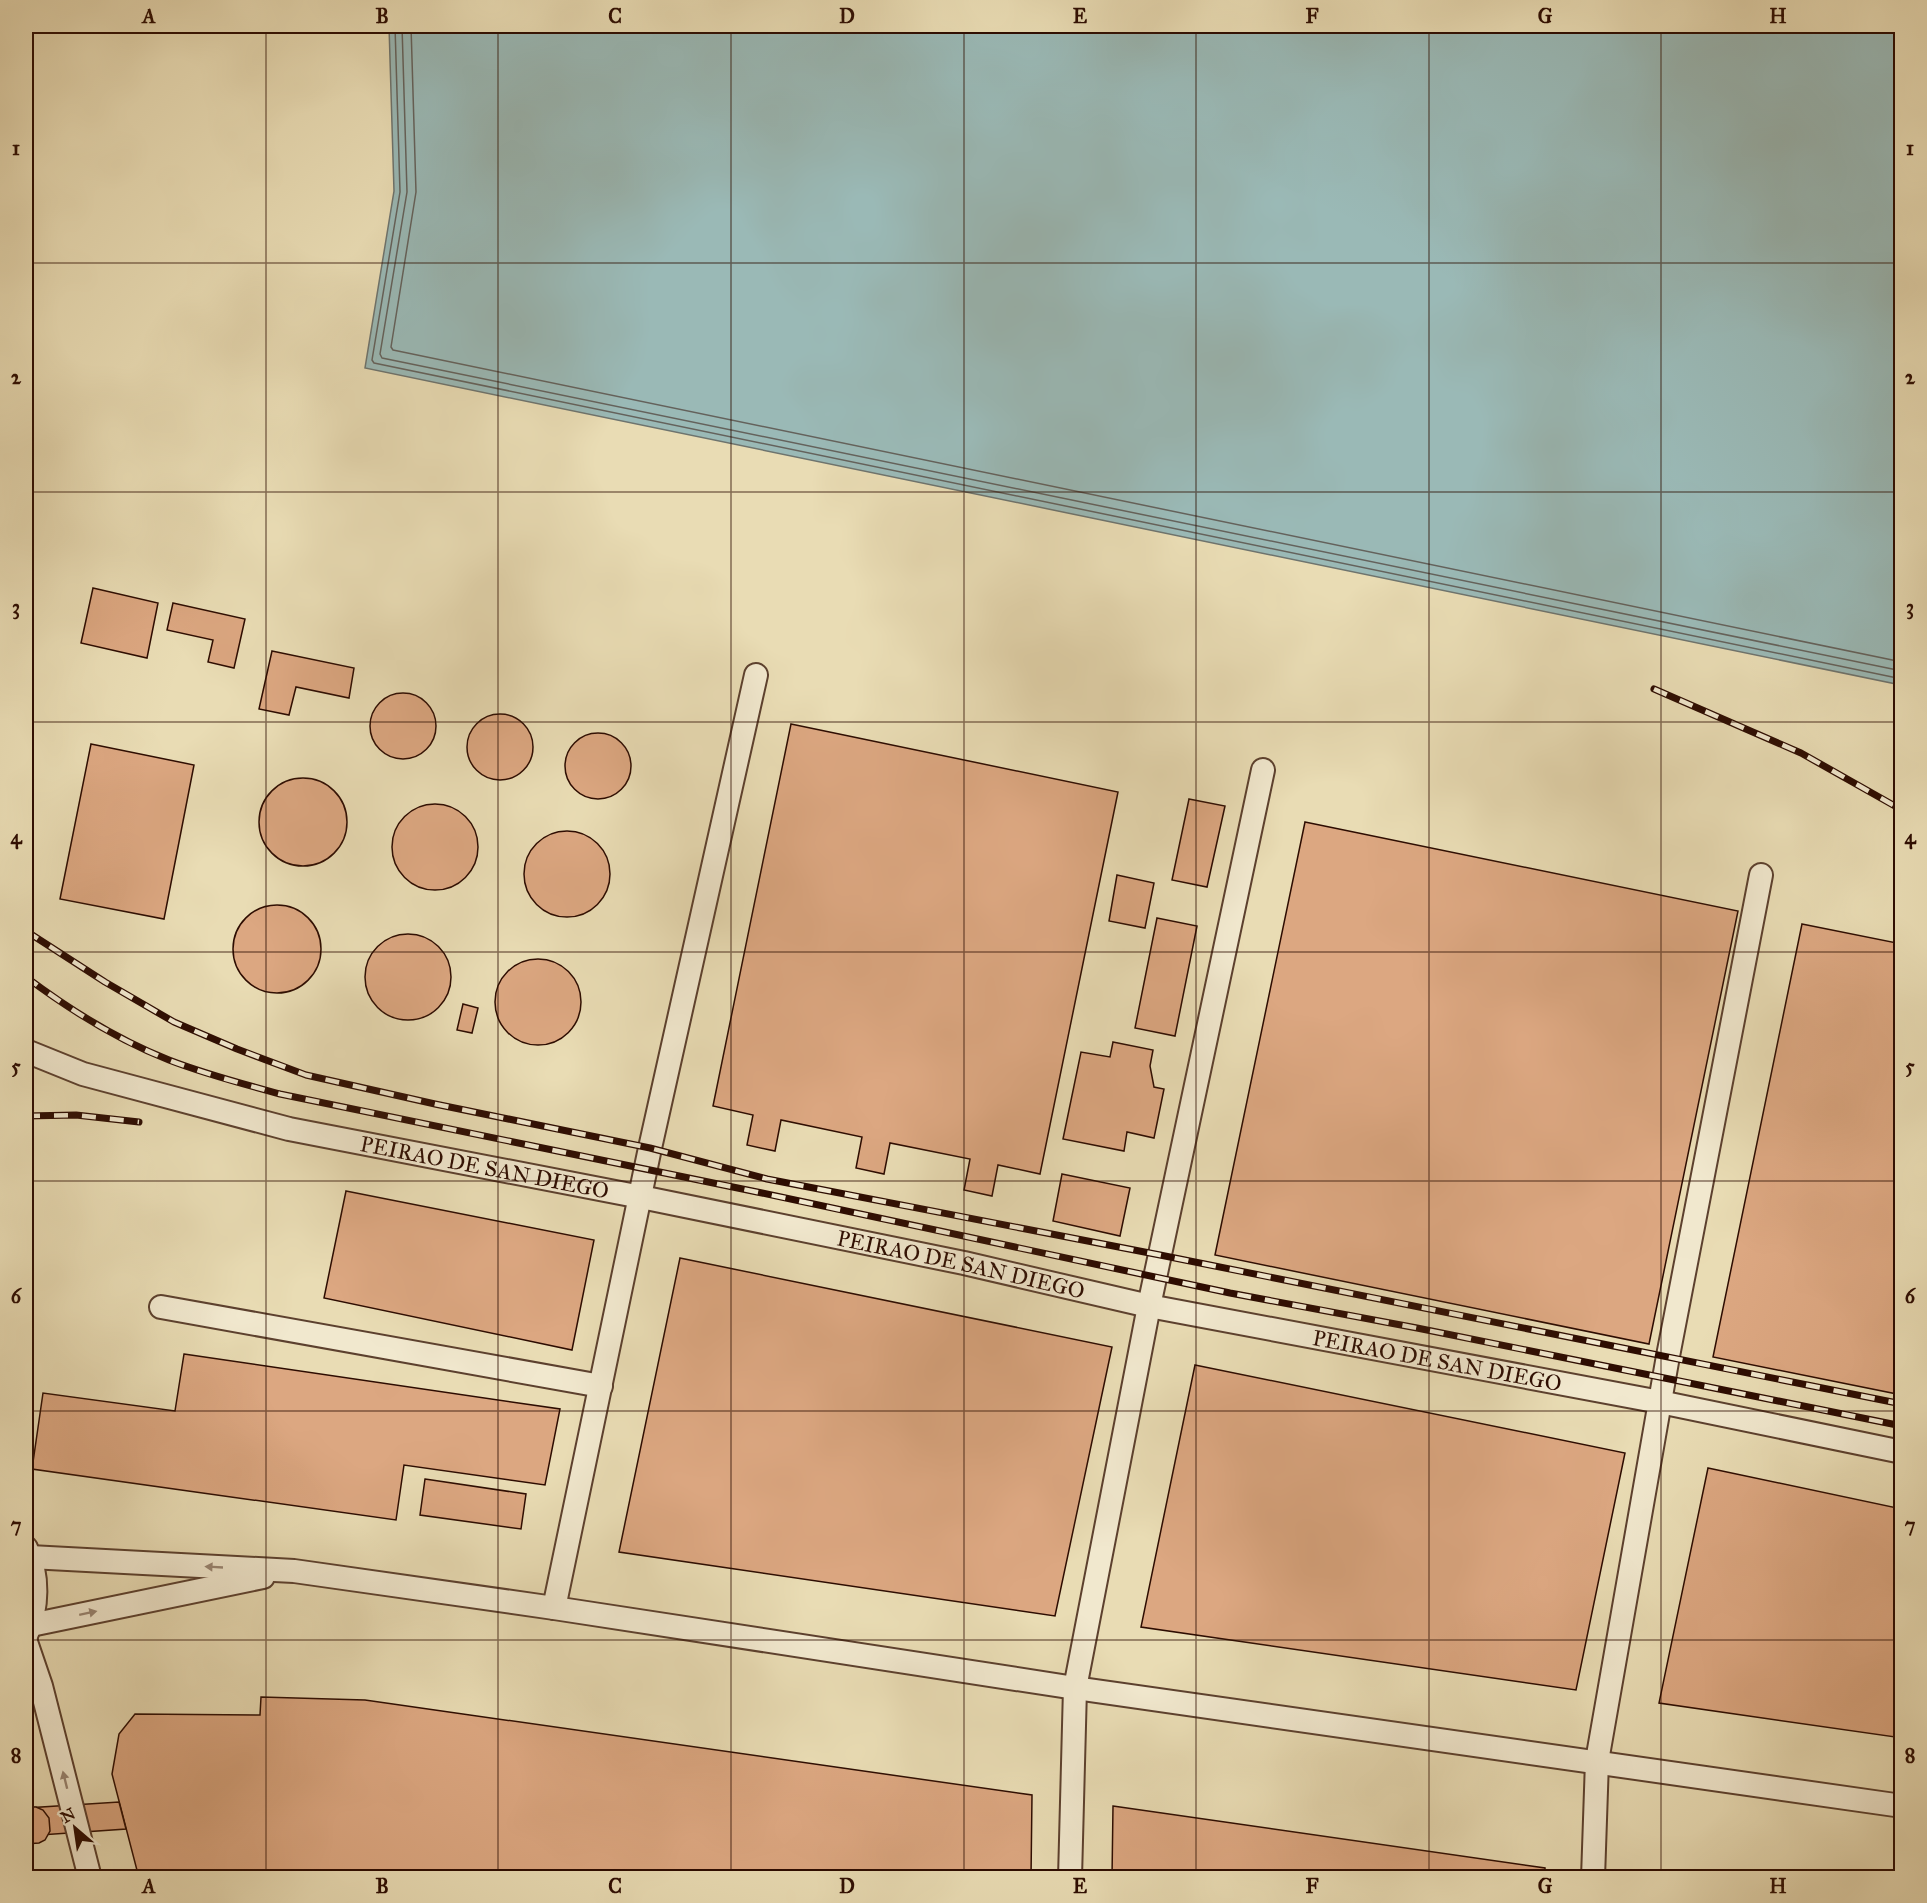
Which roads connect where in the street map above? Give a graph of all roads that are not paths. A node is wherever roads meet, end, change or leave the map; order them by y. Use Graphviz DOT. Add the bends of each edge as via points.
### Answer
graph roads {
  1 [pos="756,675"];
  2 [pos="1263,770"];
  3 [pos="1761,875"];
  4 [pos="26,1051"];
  5 [pos="641,1197"];
  6 [pos="1149,1306"];
  7 [pos="161,1307"];
  8 [pos="601,1386"];
  9 [pos="1660,1402"];
  10 [pos="1902,1452"];
  11 [pos="28,1552"];
  12 [pos="294,1571"];
  13 [pos="554,1608"];
  14 [pos="27,1635"];
  15 [pos="1076,1688"];
  16 [pos="1597,1761"];
  17 [pos="1902,1806"];
  18 [pos="90,1878"];
  19 [pos="1070,1878"];
  20 [pos="1593,1878"];
  1 -- 5 [label="lane"];
  2 -- 6 [label="lane"];
  3 -- 9 [label="lane"];
  4 -- 5 [label="lane, PEIRAO DE SAN DIEGO" via="83,1074 289,1129"];
  5 -- 6 [label="lane, PEIRAO DE SAN DIEGO" via="964,1263"];
  5 -- 8 [label="lane"];
  6 -- 9 [label="lane, PEIRAO DE SAN DIEGO"];
  6 -- 15 [label="lane"];
  7 -- 8 [label="lane"];
  8 -- 13 [label="lane"];
  9 -- 10 [label="lane, PEIRAO DE SAN DIEGO"];
  9 -- 16 [label="lane"];
  12 -- 11 [label="lane, one-way"];
  11 -- 14 [label="lane" via="36,1583"];
  12 -- 13 [label="lane"];
  14 -- 12 [label="lane, one-way"];
  13 -- 15 [label="lane"];
  18 -- 14 [label="lane, one-way"];
  15 -- 16 [label="lane"];
  15 -- 19 [label="lane"];
  16 -- 17 [label="lane"];
  16 -- 20 [label="lane"];
}
